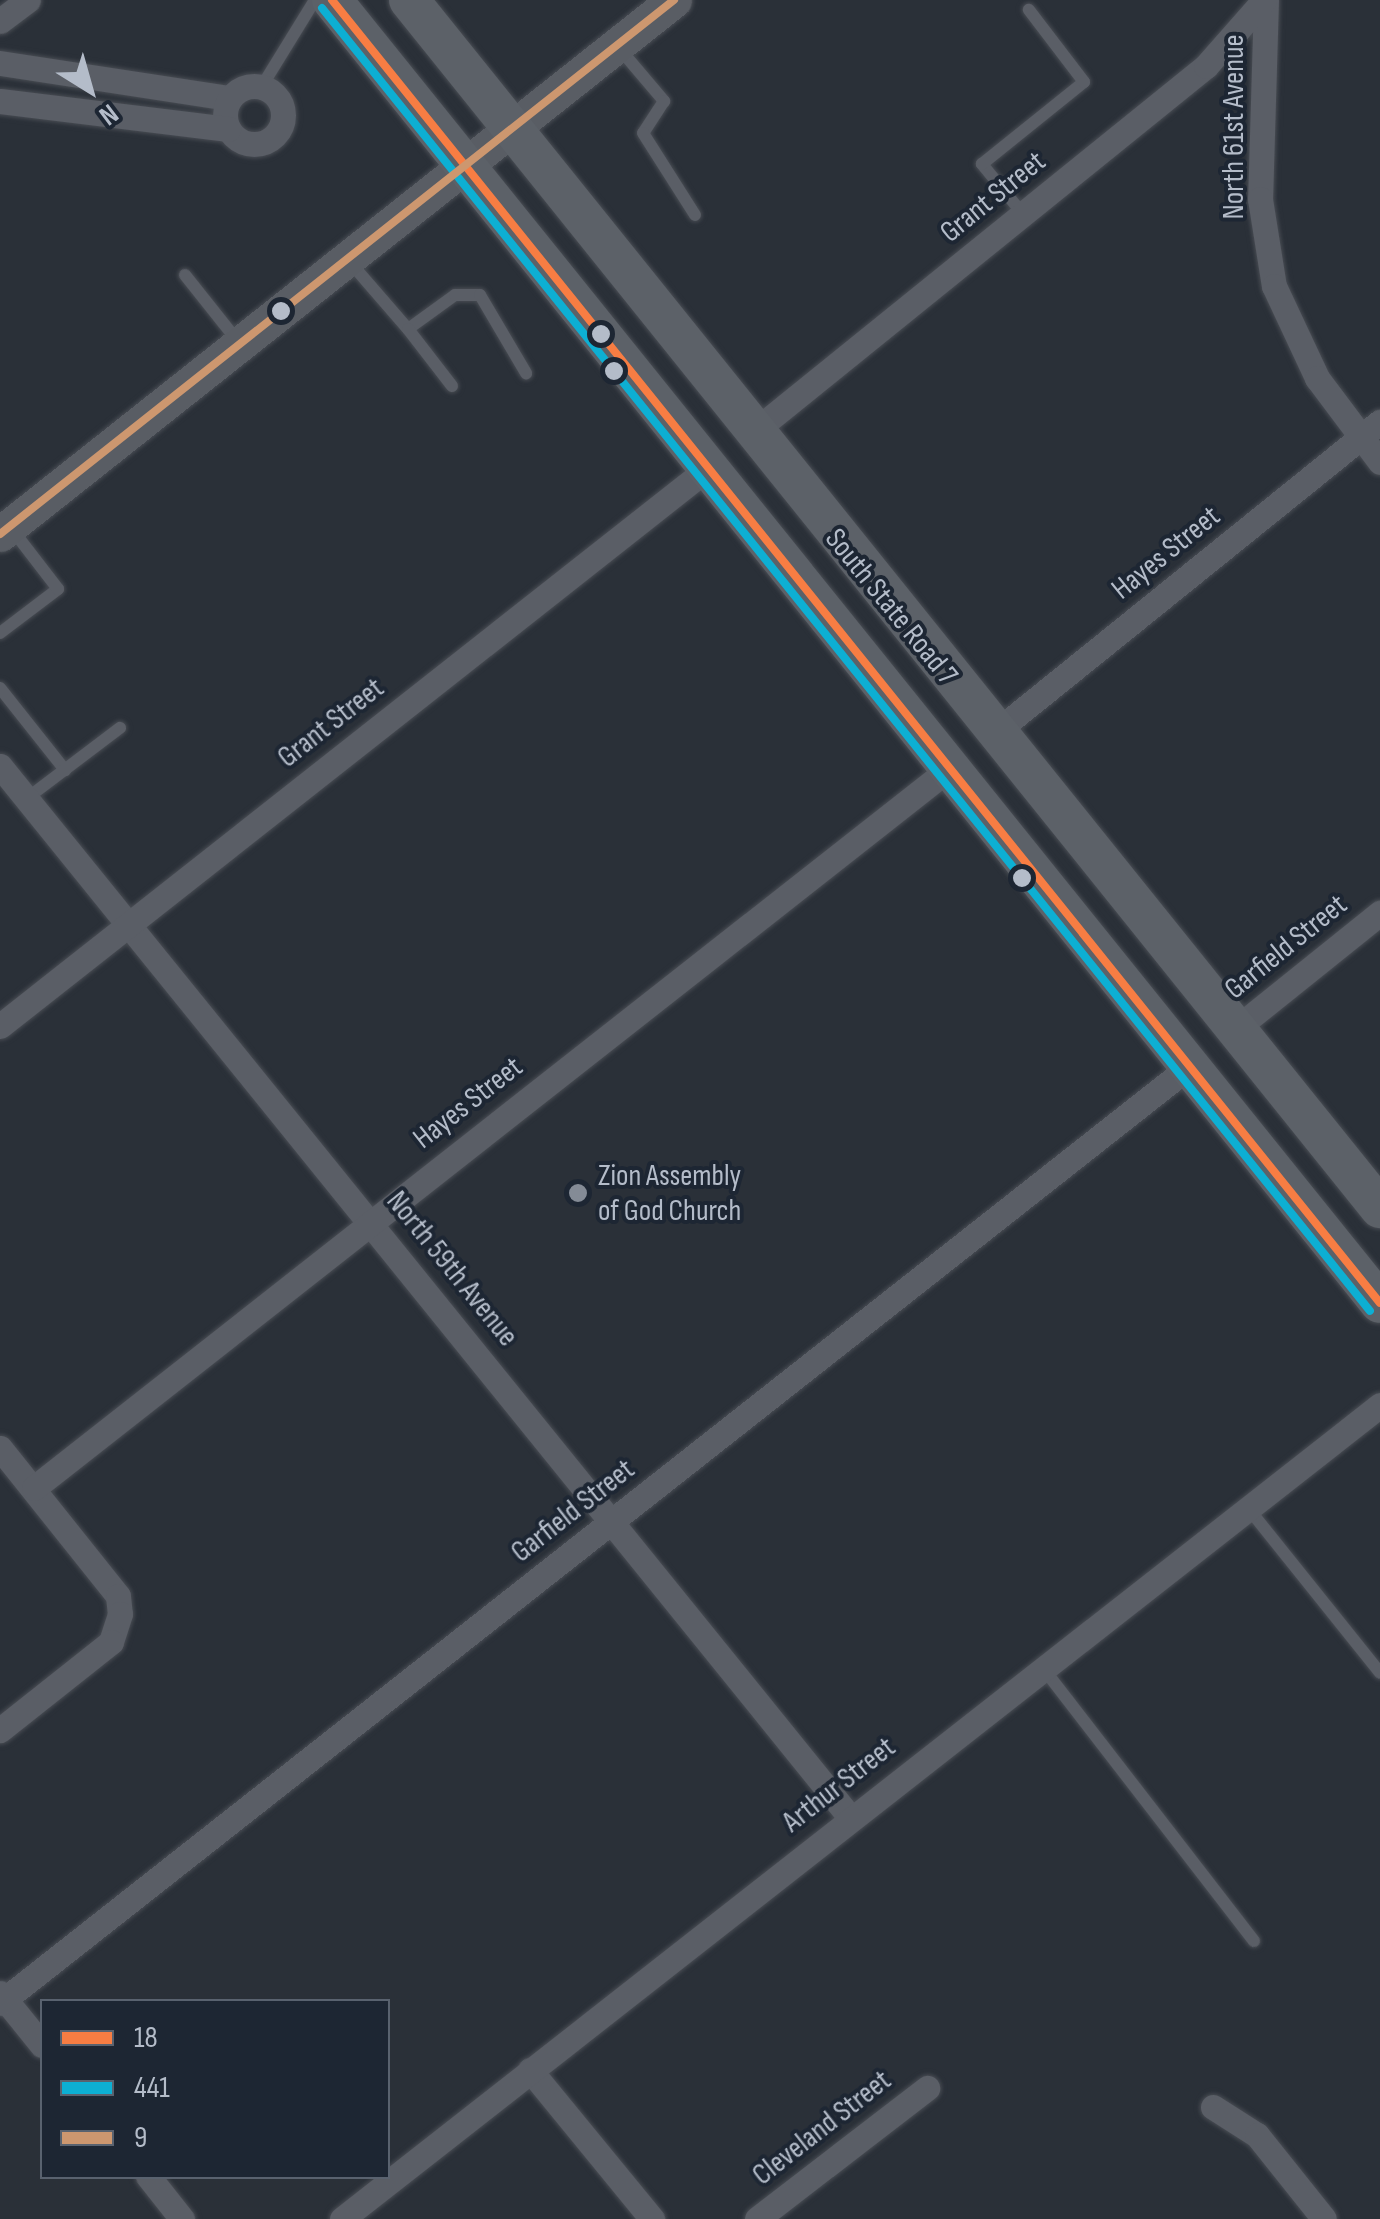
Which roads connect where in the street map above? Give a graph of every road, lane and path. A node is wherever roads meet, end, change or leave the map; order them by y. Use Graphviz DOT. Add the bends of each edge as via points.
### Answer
graph roads {
  1 [pos="28,0"];
  2 [pos="315,0"];
  3 [pos="332,0"];
  4 [pos="409,0"];
  5 [pos="674,0"];
  6 [pos="1265,0"];
  7 [pos="1029,10"];
  8 [pos="0,20"];
  9 [pos="617,46"];
  10 [pos="0,63"];
  11 [pos="262,86"];
  12 [pos="230,98"];
  13 [pos="0,101"];
  14 [pos="228,130"];
  15 [pos="511,130"];
  16 [pos="463,168"];
  17 [pos="1024,214"];
  18 [pos="695,216"];
  19 [pos="347,258"];
  20 [pos="185,275"];
  21 [pos="408,330"];
  22 [pos="240,344"];
  23 [pos="526,373"];
  24 [pos="452,386"];
  25 [pos="1380,422"];
  26 [pos="752,433"];
  27 [pos="1358,440"];
  28 [pos="1380,462"];
  29 [pos="703,472"];
  30 [pos="3,525"];
  31 [pos="0,633"];
  32 [pos="0,688"];
  33 [pos="904,722"];
  34 [pos="120,728"];
  35 [pos="992,734"];
  36 [pos="0,766"];
  37 [pos="65,770"];
  38 [pos="945,772"];
  39 [pos="1037,790"];
  40 [pos="26,799"];
  41 [pos="1380,913"];
  42 [pos="127,924"];
  43 [pos="0,1026"];
  44 [pos="1233,1032"];
  45 [pos="1186,1069"];
  46 [pos="1380,1208"];
  47 [pos="372,1220"];
  48 [pos="1380,1304"];
  49 [pos="1380,1406"];
  50 [pos="0,1448"];
  51 [pos="34,1488"];
  52 [pos="1248,1508"];
  53 [pos="612,1522"];
  54 [pos="1042,1668"];
  55 [pos="1380,1673"];
  56 [pos="0,1730"];
  57 [pos="850,1817"];
  58 [pos="1254,1940"];
  59 [pos="2,1998"];
  60 [pos="40,2043"];
  61 [pos="530,2070"];
  62 [pos="926,2088"];
  63 [pos="1213,2107"];
  64 [pos="150,2179"];
  65 [pos="182,2219"];
  66 [pos="342,2219"];
  67 [pos="652,2219"];
  68 [pos="757,2219"];
  69 [pos="1324,2219"];
  1 -- 8 [label="street"];
  2 -- 11 [label="lane"];
  3 -- 16 [label="main road, South State Road 7"];
  4 -- 15 [label="main road, South State Road 7"];
  5 -- 9 [label="street"];
  6 -- 17 [label="street, Grant Street" via="1206,66"];
  6 -- 27 [label="street, North 61st Avenue" via="1260,199 1274,286"];
  7 -- 17 [label="lane" via="1084,82 982,164"];
  9 -- 15 [label="street"];
  9 -- 18 [label="lane" via="664,101 643,133"];
  10 -- 12 [label="street"];
  11 -- 12 [label="street"];
  11 -- 14 [label="street" via="282,105 278,132 252,144"];
  12 -- 14 [label="street"];
  13 -- 14 [label="street"];
  15 -- 16 [label="street"];
  15 -- 26 [label="main road, South State Road 7"];
  16 -- 19 [label="street"];
  16 -- 29 [label="main road, South State Road 7"];
  17 -- 26 [label="street, Grant Street"];
  19 -- 21 [label="lane"];
  19 -- 22 [label="street"];
  20 -- 22 [label="lane"];
  21 -- 23 [label="lane" via="456,295 480,296"];
  21 -- 24 [label="lane"];
  22 -- 30 [label="street"];
  25 -- 27 [label="street, Hayes Street"];
  26 -- 35 [label="main road, South State Road 7"];
  27 -- 28 [label="street, North 61st Avenue"];
  27 -- 35 [label="street, Hayes Street"];
  29 -- 33 [label="main road, South State Road 7"];
  29 -- 42 [label="street, Grant Street"];
  30 -- 31 [label="lane" via="58,589"];
  32 -- 37 [label="lane"];
  33 -- 35 [label="main road" via="952,740"];
  33 -- 38 [label="main road, South State Road 7"];
  34 -- 37 [label="lane"];
  35 -- 39 [label="main road, South State Road 7"];
  36 -- 40 [label="street, North 59th Avenue"];
  37 -- 40 [label="lane"];
  38 -- 39 [label="main road" via="986,764"];
  38 -- 45 [label="main road, South State Road 7"];
  38 -- 47 [label="street, Hayes Street"];
  39 -- 44 [label="main road, South State Road 7"];
  40 -- 42 [label="street, North 59th Avenue"];
  41 -- 44 [label="street, Garfield Street"];
  42 -- 43 [label="street, Grant Street"];
  42 -- 47 [label="street, North 59th Avenue"];
  44 -- 46 [label="main road, South State Road 7"];
  45 -- 48 [label="main road, South State Road 7"];
  45 -- 53 [label="street, Garfield Street"];
  47 -- 51 [label="street, Hayes Street"];
  47 -- 53 [label="street, North 59th Avenue"];
  49 -- 52 [label="street, Arthur Street"];
  50 -- 51 [label="street"];
  51 -- 56 [label="street" via="118,1596 120,1614 110,1642"];
  52 -- 54 [label="street, Arthur Street"];
  52 -- 55 [label="lane"];
  53 -- 57 [label="street, North 59th Avenue"];
  53 -- 59 [label="street, Garfield Street"];
  54 -- 57 [label="street, Arthur Street"];
  54 -- 58 [label="lane"];
  57 -- 61 [label="street, Arthur Street"];
  59 -- 60 [label="street"];
  61 -- 66 [label="street, Arthur Street"];
  61 -- 67 [label="street"];
  62 -- 68 [label="street, Cleveland Street"];
  63 -- 69 [label="street" via="1257,2134"];
  64 -- 65 [label="street"];
}
